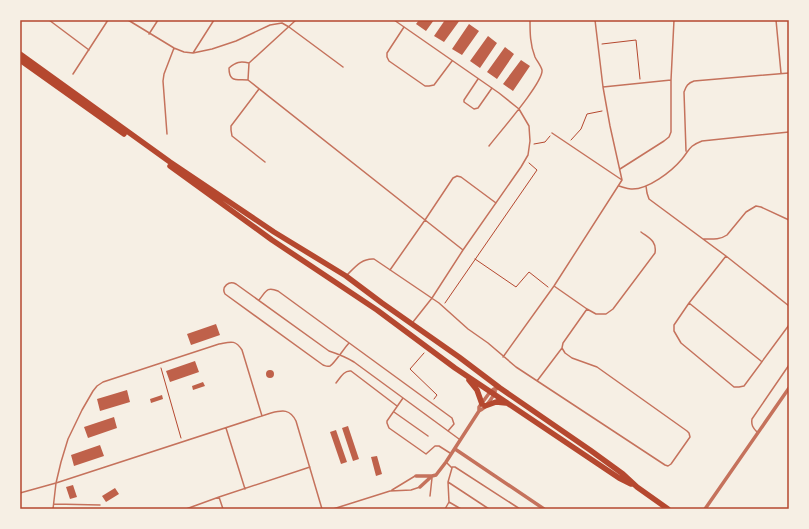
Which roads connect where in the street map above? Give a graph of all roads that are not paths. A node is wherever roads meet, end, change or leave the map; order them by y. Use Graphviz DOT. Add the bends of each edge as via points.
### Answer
graph roads {
  1 [pos="49,20"];
  2 [pos="108,20"];
  3 [pos="128,20"];
  4 [pos="158,20"];
  5 [pos="214,20"];
  6 [pos="296,20"];
  7 [pos="394,20"];
  8 [pos="530,20"];
  9 [pos="595,20"];
  10 [pos="674,20"];
  11 [pos="776,20"];
  12 [pos="289,27"];
  13 [pos="404,27"];
  14 [pos="149,34"];
  15 [pos="174,48"];
  16 [pos="88,50"];
  17 [pos="193,53"];
  18 [pos="20,54"];
  19 [pos="20,60"];
  20 [pos="452,60"];
  21 [pos="249,63"];
  22 [pos="342,68"];
  23 [pos="789,72"];
  24 [pos="781,73"];
  25 [pos="73,74"];
  26 [pos="478,79"];
  27 [pos="248,80"];
  28 [pos="671,80"];
  29 [pos="603,87"];
  30 [pos="492,88"];
  31 [pos="259,89"];
  32 [pos="519,109"];
  33 [pos="789,132"];
  34 [pos="552,133"];
  35 [pos="167,134"];
  36 [pos="489,146"];
  37 [pos="686,152"];
  38 [pos="265,162"];
  39 [pos="620,169"];
  40 [pos="622,180"];
  41 [pos="618,186"];
  42 [pos="646,186"];
  43 [pos="496,203"];
  44 [pos="425,220"];
  45 [pos="789,220"];
  46 [pos="641,232"];
  47 [pos="703,239"];
  48 [pos="463,250"];
  49 [pos="726,256"];
  50 [pos="390,270"];
  51 [pos="346,276"];
  52 [pos="554,286"];
  53 [pos="432,298"];
  54 [pos="259,300"];
  55 [pos="689,303"];
  56 [pos="789,306"];
  57 [pos="587,309"];
  58 [pos="411,324"];
  59 [pos="789,325"];
  60 [pos="406,332"];
  61 [pos="349,343"];
  62 [pos="562,348"];
  63 [pos="339,355"];
  64 [pos="503,357"];
  65 [pos="761,361"];
  66 [pos="789,366"];
  67 [pos="463,374"];
  68 [pos="537,381"];
  69 [pos="336,383"];
  70 [pos="789,388"];
  71 [pos="495,389"];
  72 [pos="403,398"];
  73 [pos="508,404"];
  74 [pos="483,405"];
  75 [pos="397,406"];
  76 [pos="393,412"];
  77 [pos="262,416"];
  78 [pos="226,428"];
  79 [pos="448,431"];
  80 [pos="758,433"];
  81 [pos="428,436"];
  82 [pos="460,440"];
  83 [pos="455,448"];
  84 [pos="452,454"];
  85 [pos="446,462"];
  86 [pos="452,467"];
  87 [pos="310,468"];
  88 [pos="416,476"];
  89 [pos="432,476"];
  90 [pos="448,482"];
  91 [pos="56,483"];
  92 [pos="420,487"];
  93 [pos="637,487"];
  94 [pos="245,489"];
  95 [pos="390,490"];
  96 [pos="20,493"];
  97 [pos="430,496"];
  98 [pos="219,497"];
  99 [pos="449,502"];
  100 [pos="54,504"];
  101 [pos="100,505"];
  102 [pos="53,509"];
  103 [pos="186,509"];
  104 [pos="223,509"];
  105 [pos="322,509"];
  106 [pos="333,509"];
  107 [pos="445,509"];
  108 [pos="461,509"];
  109 [pos="489,509"];
  110 [pos="520,509"];
  111 [pos="544,509"];
  112 [pos="668,509"];
  113 [pos="705,509"];
  1 -- 16 [label="lane"];
  2 -- 16 [label="lane"];
  3 -- 14 [label="lane"];
  4 -- 14 [label="lane"];
  5 -- 17 [label="lane"];
  6 -- 12 [label="lane"];
  7 -- 13 [label="lane"];
  8 -- 32 [label="lane" via="531,42 542,70 541,78"];
  9 -- 29 [label="lane"];
  10 -- 28 [label="lane"];
  11 -- 24 [label="lane"];
  12 -- 17 [label="lane" via="282,23 270,25 236,41"];
  12 -- 21 [label="lane"];
  12 -- 22 [label="lane"];
  13 -- 20 [label="lane"];
  13 -- 20 [label="lane" via="387,57 425,86 434,85"];
  14 -- 15 [label="lane"];
  15 -- 17 [label="lane"];
  15 -- 35 [label="lane" via="163,80"];
  16 -- 25 [label="lane"];
  18 -- 51 [label="main road" via="170,162 274,232"];
  19 -- 60 [label="main road"];
  20 -- 26 [label="lane"];
  21 -- 27 [label="lane"];
  21 -- 27 [label="lane" via="234,63 229,68 231,78 237,81"];
  23 -- 24 [label="lane"];
  24 -- 37 [label="lane" via="690,83 684,92"];
  26 -- 30 [label="lane"];
  26 -- 30 [label="lane" via="464,100 474,109 478,108"];
  27 -- 31 [label="lane"];
  28 -- 29 [label="lane"];
  28 -- 39 [label="lane" via="669,137"];
  29 -- 39 [label="lane"];
  30 -- 32 [label="lane"];
  31 -- 38 [label="lane" via="231,126 231,130 232,136"];
  31 -- 44 [label="lane"];
  32 -- 36 [label="lane"];
  32 -- 43 [label="lane" via="529,126 528,155"];
  33 -- 37 [label="lane" via="702,141"];
  34 -- 40 [label="lane"];
  37 -- 42 [label="lane" via="671,171"];
  39 -- 40 [label="lane"];
  40 -- 41 [label="lane"];
  41 -- 42 [label="lane" via="633,189"];
  41 -- 52 [label="lane"];
  42 -- 47 [label="lane" via="649,199"];
  43 -- 44 [label="lane" via="457,176 453,178"];
  43 -- 48 [label="lane"];
  44 -- 48 [label="lane"];
  44 -- 50 [label="lane"];
  45 -- 47 [label="lane" via="756,206 746,212 727,235 718,239"];
  46 -- 57 [label="lane" via="653,240 655,253 613,310 606,314 596,314"];
  47 -- 49 [label="lane"];
  48 -- 53 [label="lane"];
  49 -- 55 [label="lane"];
  49 -- 56 [label="lane"];
  50 -- 51 [label="lane" via="368,258"];
  50 -- 53 [label="lane"];
  51 -- 58 [label="main road"];
  52 -- 57 [label="lane"];
  52 -- 64 [label="lane"];
  53 -- 58 [label="lane"];
  53 -- 64 [label="lane"];
  54 -- 61 [label="lane" via="268,289 278,291"];
  54 -- 63 [label="lane" via="329,351"];
  54 -- 63 [label="lane" via="233,282 227,284 223,292 323,365 330,366"];
  55 -- 65 [label="lane"];
  55 -- 65 [label="lane" via="674,325 677,337 734,387 744,386"];
  57 -- 62 [label="lane"];
  58 -- 60 [label="lane"];
  58 -- 71 [label="main road" via="458,357"];
  59 -- 65 [label="lane"];
  60 -- 67 [label="main road"];
  61 -- 63 [label="lane"];
  61 -- 79 [label="lane" via="452,418 454,424"];
  62 -- 68 [label="lane"];
  62 -- 68 [label="lane" via="572,358 597,367 690,433 690,437 671,464 664,466"];
  63 -- 72 [label="lane" via="354,362"];
  64 -- 68 [label="lane"];
  66 -- 80 [label="lane" via="752,419 753,428"];
  67 -- 71 [label="main road"];
  67 -- 74 [label="main road" via="477,390"];
  69 -- 75 [label="lane" via="347,370 351,371"];
  70 -- 80 [label="street"];
  71 -- 73 [label="main road"];
  71 -- 74 [label="street"];
  71 -- 93 [label="main road" via="595,454"];
  72 -- 75 [label="lane"];
  72 -- 79 [label="lane"];
  73 -- 74 [label="main road" via="496,402"];
  73 -- 93 [label="main road" via="619,478"];
  74 -- 82 [label="street" via="479,407"];
  75 -- 76 [label="lane"];
  76 -- 81 [label="lane"];
  76 -- 84 [label="lane" via="387,421 389,428 424,453 438,446"];
  77 -- 78 [label="lane"];
  77 -- 87 [label="lane" via="278,411 291,413 296,421"];
  77 -- 91 [label="lane" via="242,350 234,342 219,344 160,363 97,386 72,430"];
  78 -- 91 [label="lane"];
  78 -- 94 [label="lane"];
  79 -- 82 [label="lane"];
  80 -- 113 [label="street"];
  82 -- 83 [label="street"];
  83 -- 84 [label="street"];
  83 -- 111 [label="street"];
  84 -- 85 [label="street"];
  85 -- 86 [label="lane"];
  85 -- 89 [label="street" via="436,475"];
  86 -- 90 [label="lane"];
  86 -- 110 [label="lane"];
  87 -- 94 [label="lane"];
  87 -- 105 [label="lane"];
  88 -- 89 [label="street"];
  88 -- 95 [label="lane"];
  89 -- 92 [label="street"];
  89 -- 97 [label="lane"];
  90 -- 99 [label="lane"];
  90 -- 109 [label="lane"];
  91 -- 96 [label="lane"];
  91 -- 100 [label="lane"];
  92 -- 95 [label="lane" via="411,490"];
  93 -- 112 [label="main road"];
  94 -- 98 [label="lane"];
  95 -- 106 [label="lane"];
  98 -- 103 [label="lane"];
  98 -- 104 [label="lane"];
  99 -- 107 [label="lane"];
  99 -- 108 [label="lane"];
  100 -- 101 [label="lane"];
  100 -- 102 [label="lane"];
}
